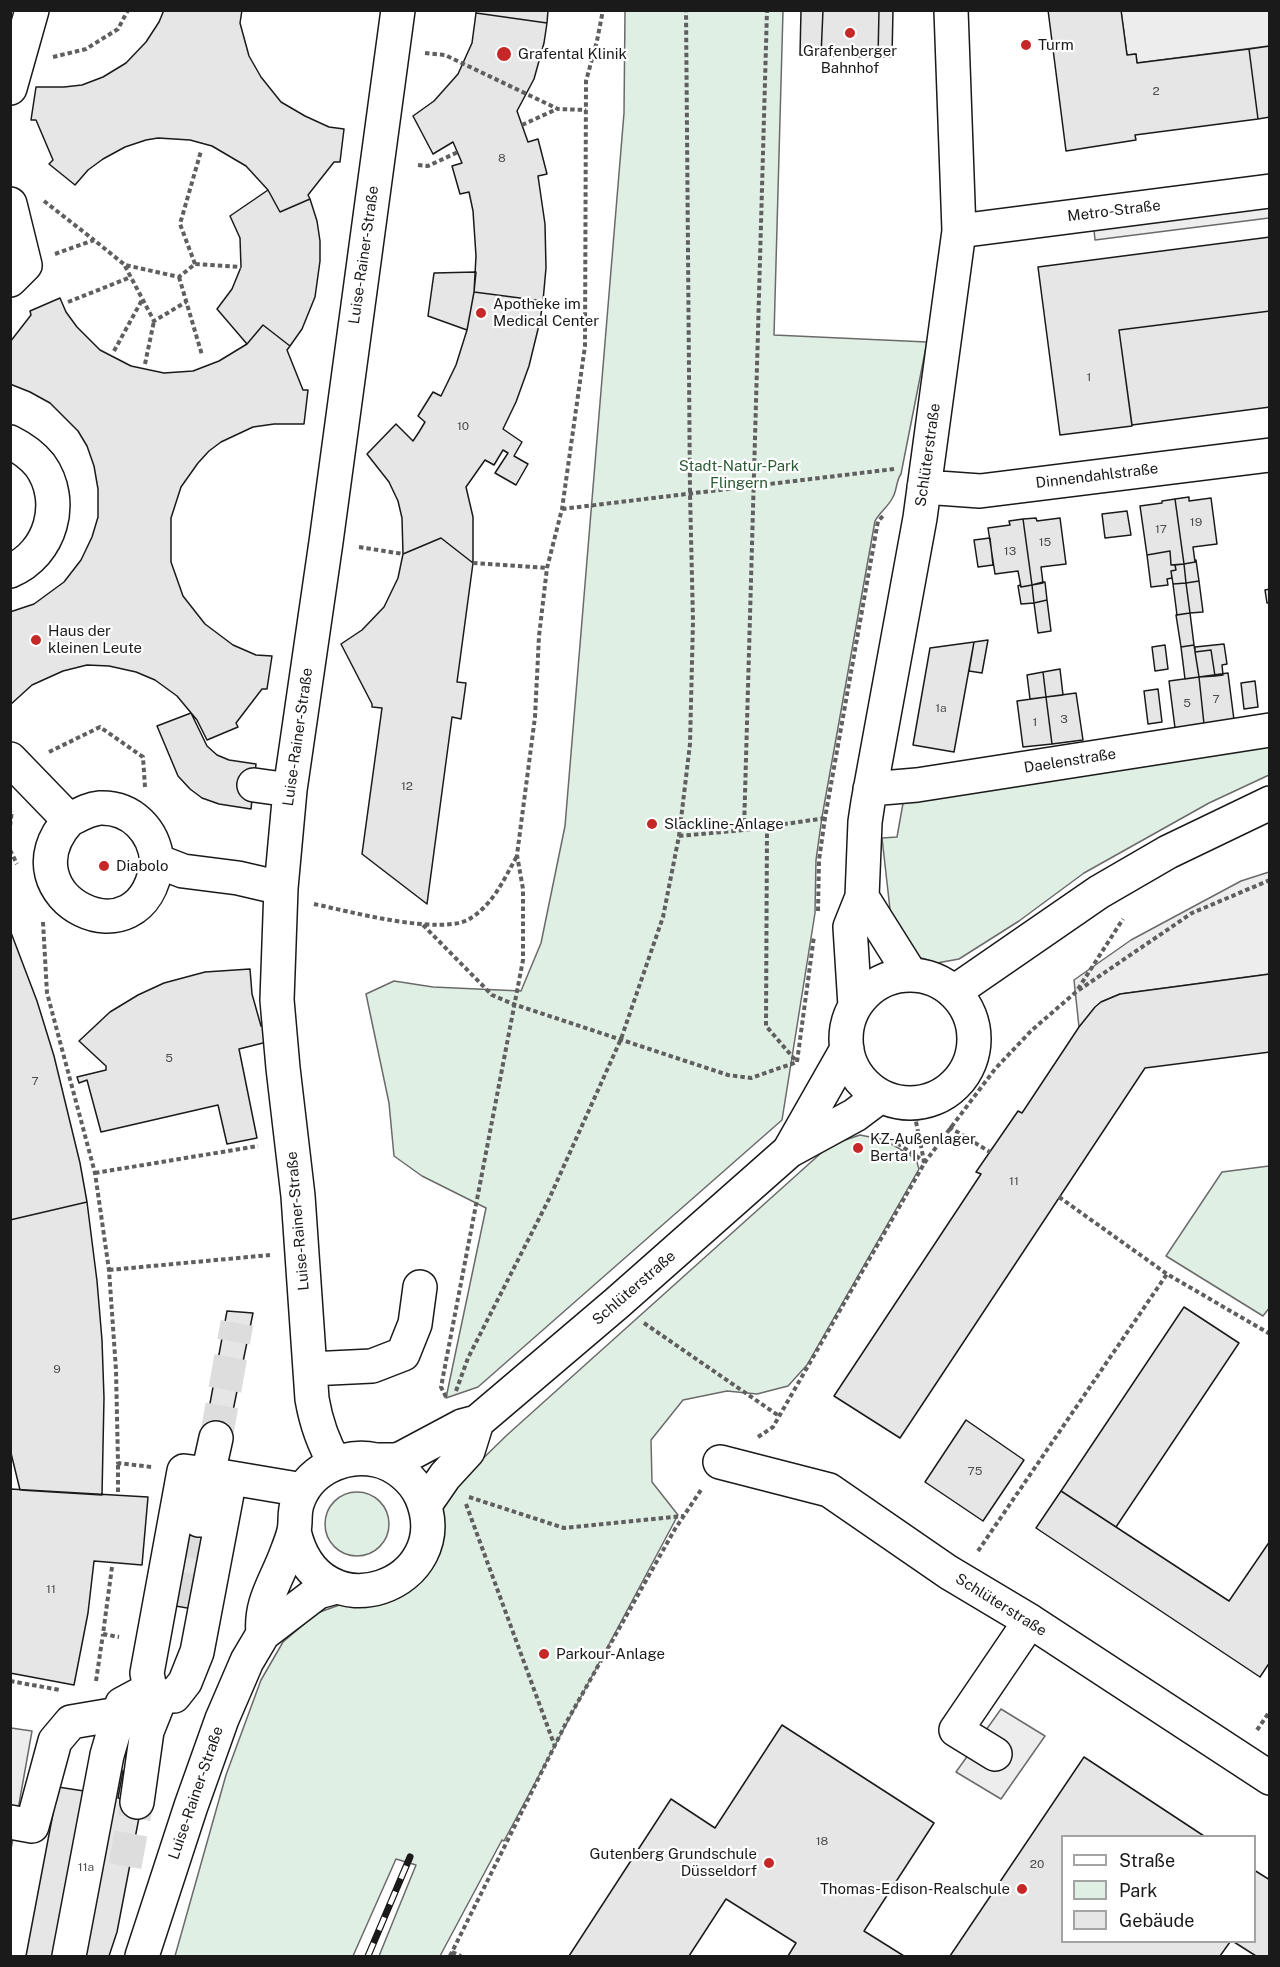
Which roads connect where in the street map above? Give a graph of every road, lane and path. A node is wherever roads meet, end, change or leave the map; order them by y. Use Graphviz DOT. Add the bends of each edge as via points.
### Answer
graph roads {
  1 [pos="32,10"];
  2 [pos="128,10"];
  3 [pos="398,10"];
  4 [pos="603,10"];
  5 [pos="686,10"];
  6 [pos="766,10"];
  7 [pos="951,10"];
  8 [pos="22,51"];
  9 [pos="464,64"];
  10 [pos="10,87"];
  11 [pos="558,109"];
  12 [pos="586,110"];
  13 [pos="522,125"];
  14 [pos="201,151"];
  15 [pos="458,152"];
  16 [pos="418,165"];
  17 [pos="1269,191"];
  18 [pos="24,200"];
  19 [pos="958,231"];
  20 [pos="94,240"];
  21 [pos="195,264"];
  22 [pos="125,265"];
  23 [pos="241,267"];
  24 [pos="18,272"];
  25 [pos="131,277"];
  26 [pos="179,277"];
  27 [pos="143,300"];
  28 [pos="68,302"];
  29 [pos="186,302"];
  30 [pos="154,321"];
  31 [pos="114,351"];
  32 [pos="202,355"];
  33 [pos="145,364"];
  34 [pos="10,442"];
  35 [pos="1269,455"];
  36 [pos="926,476"];
  37 [pos="753,487"];
  38 [pos="690,493"];
  39 [pos="562,508"];
  40 [pos="326,542"];
  41 [pos="403,554"];
  42 [pos="473,563"];
  43 [pos="547,568"];
  44 [pos="10,571"];
  45 [pos="1269,730"];
  46 [pos="14,763"];
  47 [pos="254,785"];
  48 [pos="870,789"];
  49 [pos="290,790"];
  50 [pos="1269,804"];
  51 [pos="69,820"];
  52 [pos="865,822"];
  53 [pos="10,825"];
  54 [pos="767,826"];
  55 [pos="744,830"];
  56 [pos="679,836"];
  57 [pos="153,847"];
  58 [pos="517,855"];
  59 [pos="1269,880"];
  60 [pos="281,888"];
  61 [pos="59,895"];
  62 [pos="862,897"];
  63 [pos="423,925"];
  64 [pos="911,975"];
  65 [pos="954,992"];
  66 [pos="513,1004"];
  67 [pos="855,1006"];
  68 [pos="621,1039"];
  69 [pos="847,1049"];
  70 [pos="879,1097"];
  71 [pos="912,1104"];
  72 [pos="949,1127"];
  73 [pos="291,1140"];
  74 [pos="789,1151"];
  75 [pos="990,1152"];
  76 [pos="925,1162"];
  77 [pos="95,1173"];
  78 [pos="1059,1197"];
  79 [pos="303,1252"];
  80 [pos="110,1270"];
  81 [pos="1167,1274"];
  82 [pos="420,1287"];
  83 [pos="617,1304"];
  84 [pos="1269,1334"];
  85 [pos="310,1369"];
  86 [pos="779,1416"];
  87 [pos="464,1418"];
  88 [pos="216,1438"];
  89 [pos="380,1460"];
  90 [pos="720,1462"];
  91 [pos="118,1463"];
  92 [pos="335,1463"];
  93 [pos="207,1474"];
  94 [pos="303,1490"];
  95 [pos="118,1492"];
  96 [pos="425,1505"];
  97 [pos="684,1516"];
  98 [pos="199,1520"];
  99 [pos="294,1531"];
  100 [pos="958,1579"];
  101 [pos="336,1587"];
  102 [pos="1029,1621"];
  103 [pos="103,1634"];
  104 [pos="263,1634"];
  105 [pos="10,1681"];
  106 [pos="96,1686"];
  107 [pos="69,1692"];
  108 [pos="155,1693"];
  109 [pos="118,1714"];
  110 [pos="554,1745"];
  111 [pos="995,1754"];
  112 [pos="1269,1778"];
  113 [pos="137,1802"];
  114 [pos="10,1822"];
  115 [pos="451,1954"];
  116 [pos="69,1956"];
  117 [pos="142,1956"];
  118 [pos="461,1956"];
  1 -- 8 [label="street"];
  2 -- 8 [label="path" via="118,29 86,49 44,59"];
  3 -- 40 [label="street, Luise-Rainer-Straße"];
  4 -- 12 [label="path" via="586,81"];
  5 -- 38 [label="path"];
  6 -- 37 [label="path"];
  7 -- 19 [label="street, Schlüterstraße"];
  8 -- 10 [label="street"];
  9 -- 11 [label="path"];
  11 -- 12 [label="path"];
  11 -- 13 [label="path"];
  12 -- 39 [label="path" via="585,346"];
  14 -- 21 [label="path" via="180,224"];
  15 -- 16 [label="path" via="428,166"];
  17 -- 19 [label="street, Metro-Straße"];
  18 -- 20 [label="path"];
  18 -- 24 [label="street"];
  19 -- 36 [label="street, Schlüterstraße"];
  20 -- 22 [label="path"];
  20 -- 24 [label="path"];
  21 -- 23 [label="path"];
  21 -- 26 [label="path"];
  22 -- 25 [label="path"];
  22 -- 26 [label="path"];
  25 -- 27 [label="path"];
  25 -- 28 [label="path"];
  26 -- 29 [label="path"];
  27 -- 30 [label="path"];
  27 -- 31 [label="path"];
  29 -- 30 [label="path"];
  29 -- 32 [label="path"];
  30 -- 33 [label="path"];
  34 -- 44 [label="street" via="40,465 54,503 44,542 31,558"];
  35 -- 36 [label="street, Dinnendahlstraße" via="980,491"];
  36 -- 37 [label="path"];
  36 -- 48 [label="street, Schlüterstraße"];
  37 -- 38 [label="path"];
  37 -- 55 [label="path"];
  38 -- 39 [label="path"];
  38 -- 56 [label="path" via="690,744"];
  39 -- 43 [label="path"];
  40 -- 41 [label="path"];
  40 -- 49 [label="street, Luise-Rainer-Straße"];
  42 -- 43 [label="path"];
  43 -- 58 [label="path" via="536,717"];
  45 -- 48 [label="street, Daelenstraße"];
  46 -- 51 [label="street"];
  46 -- 53 [label="path"];
  46 -- 57 [label="path" via="100,727 143,757"];
  47 -- 49 [label="street"];
  48 -- 52 [label="street, Schlüterstraße"];
  49 -- 60 [label="street, Luise-Rainer-Straße"];
  50 -- 65 [label="street" via="1168,852 1099,892"];
  51 -- 57 [label="street" via="87,810 113,809 139,822"];
  51 -- 61 [label="street" via="54,838 49,853 52,882"];
  52 -- 54 [label="path" via="825,818"];
  52 -- 62 [label="street, Schlüterstraße"];
  54 -- 55 [label="path"];
  54 -- 68 [label="path" via="766,1026 797,1062 751,1078 740,1077"];
  55 -- 56 [label="path"];
  56 -- 68 [label="path" via="663,917"];
  57 -- 60 [label="street" via="183,872"];
  57 -- 61 [label="street" via="155,877 141,901 126,911 99,916 83,913"];
  58 -- 63 [label="path" via="498,891 469,919"];
  58 -- 66 [label="path" via="523,889 523,960"];
  59 -- 72 [label="path" via="1192,913 1076,992 995,1069"];
  60 -- 63 [label="path" via="310,903"];
  60 -- 73 [label="street, Luise-Rainer-Straße" via="277,1000"];
  61 -- 77 [label="path" via="42,913 48,993"];
  62 -- 64 [label="street"];
  62 -- 67 [label="street, Schlüterstraße" via="850,927"];
  63 -- 66 [label="path" via="492,995"];
  64 -- 65 [label="street" via="937,980"];
  64 -- 67 [label="street" via="879,983"];
  65 -- 71 [label="street" via="969,1011 974,1027 972,1058 955,1086 943,1095"];
  66 -- 68 [label="path"];
  66 -- 87 [label="path" via="441,1387"];
  67 -- 69 [label="street" via="846,1034"];
  68 -- 87 [label="path" via="549,1199 468,1358"];
  69 -- 70 [label="street" via="858,1076"];
  69 -- 74 [label="street, Schlüterstraße"];
  70 -- 71 [label="street"];
  70 -- 74 [label="street, Schlüterstraße" via="855,1115"];
  71 -- 76 [label="path"];
  72 -- 75 [label="path"];
  72 -- 76 [label="path"];
  73 -- 77 [label="path"];
  73 -- 79 [label="street, Luise-Rainer-Straße"];
  74 -- 83 [label="street, Schlüterstraße"];
  76 -- 86 [label="path"];
  77 -- 80 [label="path"];
  78 -- 81 [label="path"];
  79 -- 80 [label="path"];
  79 -- 85 [label="street, Luise-Rainer-Straße"];
  80 -- 91 [label="path"];
  81 -- 84 [label="path"];
  81 -- 100 [label="path"];
  82 -- 85 [label="street" via="416,1324 403,1354 372,1366"];
  83 -- 86 [label="path"];
  83 -- 87 [label="street, Schlüterstraße"];
  85 -- 92 [label="street, Luise-Rainer-Straße" via="316,1422"];
  86 -- 90 [label="path" via="773,1427"];
  87 -- 89 [label="street, Schlüterstraße" via="402,1458"];
  87 -- 96 [label="street" via="468,1451"];
  88 -- 93 [label="street"];
  89 -- 92 [label="street" via="364,1458"];
  89 -- 96 [label="street, Luise-Rainer-Straße" via="408,1477"];
  90 -- 97 [label="path"];
  90 -- 100 [label="street, Schlüterstraße" via="829,1490"];
  91 -- 93 [label="path"];
  91 -- 95 [label="path"];
  92 -- 94 [label="street" via="317,1474"];
  93 -- 94 [label="street"];
  93 -- 98 [label="street"];
  93 -- 108 [label="street" via="147,1673"];
  93 -- 108 [label="street" via="197,1652 185,1682 174,1695"];
  94 -- 99 [label="street, Luise-Rainer-Straße" via="297,1503"];
  96 -- 101 [label="street, Luise-Rainer-Straße" via="425,1541 406,1573 373,1590"];
  97 -- 110 [label="path"];
  97 -- 110 [label="path" via="564,1528 463,1495"];
  99 -- 101 [label="street, Luise-Rainer-Straße" via="304,1559 313,1571"];
  99 -- 104 [label="street, Luise-Rainer-Straße" via="268,1593 261,1618"];
  100 -- 102 [label="street, Schlüterstraße"];
  101 -- 104 [label="street, Luise-Rainer-Straße" via="318,1592"];
  102 -- 111 [label="street" via="956,1730"];
  102 -- 112 [label="street, Schlüterstraße"];
  103 -- 106 [label="path"];
  104 -- 117 [label="street, Luise-Rainer-Straße" via="222,1719"];
  105 -- 107 [label="path"];
  108 -- 109 [label="street" via="122,1704"];
  108 -- 113 [label="street"];
  109 -- 114 [label="street" via="71,1722 55,1741 32,1826"];
  109 -- 116 [label="street"];
  110 -- 115 [label="path"];
  115 -- 118 [label="path"];
}
